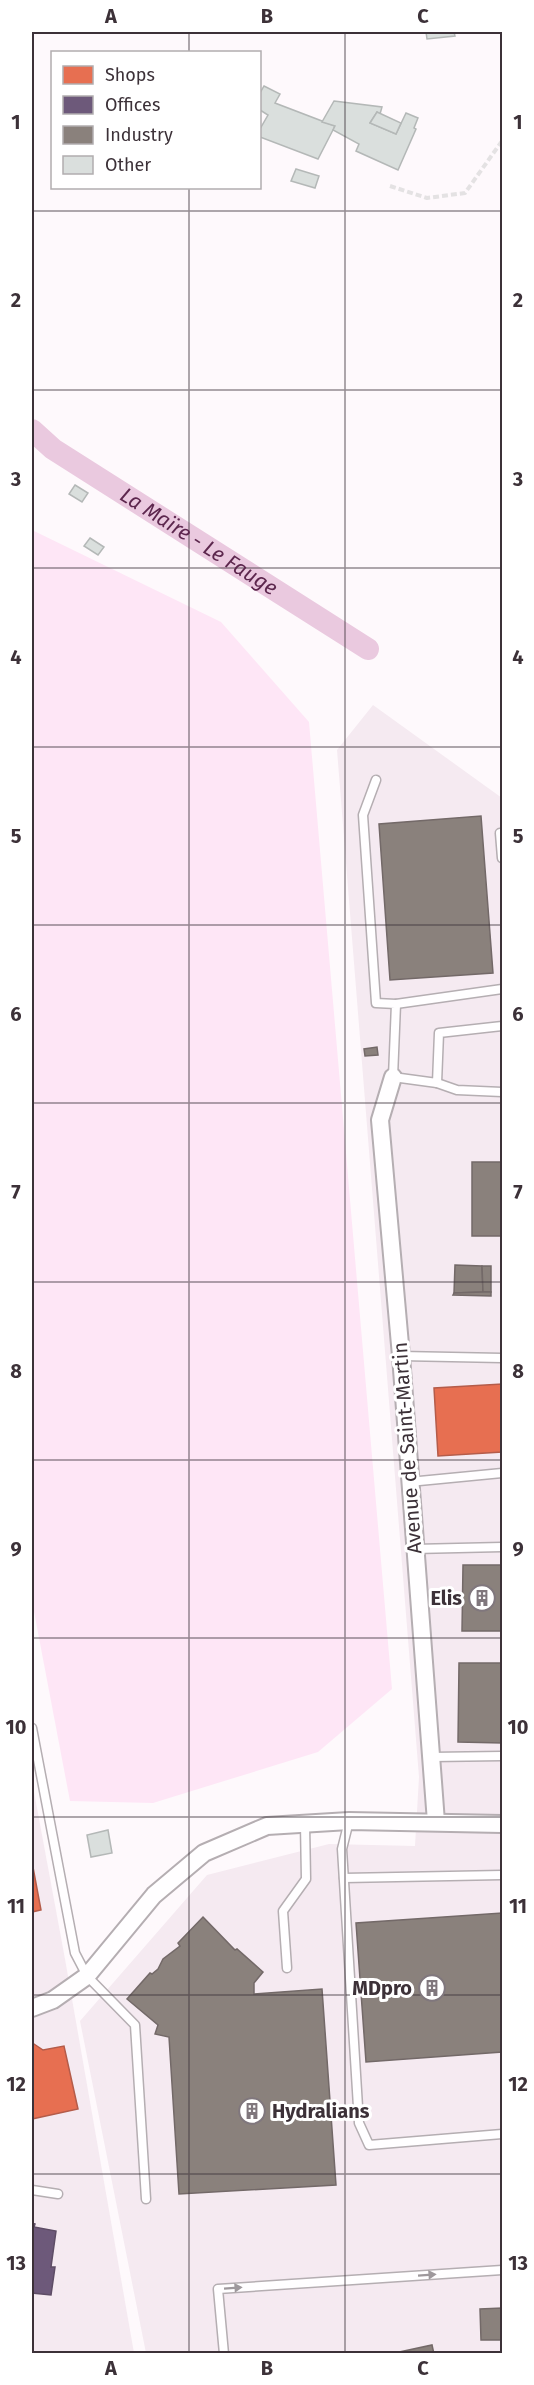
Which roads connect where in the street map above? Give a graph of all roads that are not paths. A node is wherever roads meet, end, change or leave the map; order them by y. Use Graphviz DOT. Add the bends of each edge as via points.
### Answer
graph roads {
  1 [pos="376,780"];
  2 [pos="500,833"];
  3 [pos="502,858"];
  4 [pos="502,989"];
  5 [pos="396,1004"];
  6 [pos="502,1026"];
  7 [pos="393,1077"];
  8 [pos="436,1083"];
  9 [pos="502,1092"];
  10 [pos="401,1356"];
  11 [pos="502,1358"];
  12 [pos="502,1473"];
  13 [pos="409,1482"];
  14 [pos="502,1547"];
  15 [pos="414,1549"];
  16 [pos="32,1728"];
  17 [pos="502,1756"];
  18 [pos="432,1757"];
  19 [pos="349,1821"];
  20 [pos="436,1822"];
  21 [pos="304,1824"];
  22 [pos="502,1824"];
  23 [pos="502,1875"];
  24 [pos="344,1878"];
  25 [pos="287,1968"];
  26 [pos="87,1976"];
  27 [pos="32,2008"];
  28 [pos="502,2134"];
  29 [pos="32,2190"];
  30 [pos="58,2194"];
  31 [pos="146,2199"];
  32 [pos="502,2270"];
  33 [pos="224,2354"];
  1 -- 5 [label="lane" via="363,815 376,1003"];
  2 -- 3 [label="lane"];
  4 -- 5 [label="lane"];
  5 -- 7 [label="lane"];
  6 -- 8 [label="lane" via="439,1033"];
  7 -- 8 [label="lane"];
  7 -- 10 [label="street, Avenue de Saint-Martin" via="380,1120"];
  8 -- 9 [label="lane" via="457,1090"];
  10 -- 11 [label="lane"];
  10 -- 13 [label="street, Avenue de Saint-Martin"];
  12 -- 13 [label="lane"];
  13 -- 15 [label="street, Avenue de Saint-Martin"];
  14 -- 15 [label="lane"];
  15 -- 18 [label="street, Avenue de Saint-Martin"];
  16 -- 26 [label="lane" via="75,1953"];
  17 -- 18 [label="lane"];
  18 -- 20 [label="street, Avenue de Saint-Martin"];
  19 -- 20 [label="street"];
  19 -- 21 [label="street"];
  19 -- 24 [label="lane" via="342,1849"];
  20 -- 22 [label="street"];
  21 -- 25 [label="lane" via="306,1879 283,1911"];
  21 -- 26 [label="street" via="267,1826 204,1853 154,1895"];
  23 -- 24 [label="lane"];
  24 -- 28 [label="lane" via="359,2123 369,2145"];
  26 -- 27 [label="street" via="53,2000"];
  26 -- 31 [label="lane" via="135,2025"];
  29 -- 30 [label="lane"];
  33 -- 32 [label="lane, one-way" via="218,2289"];
}
